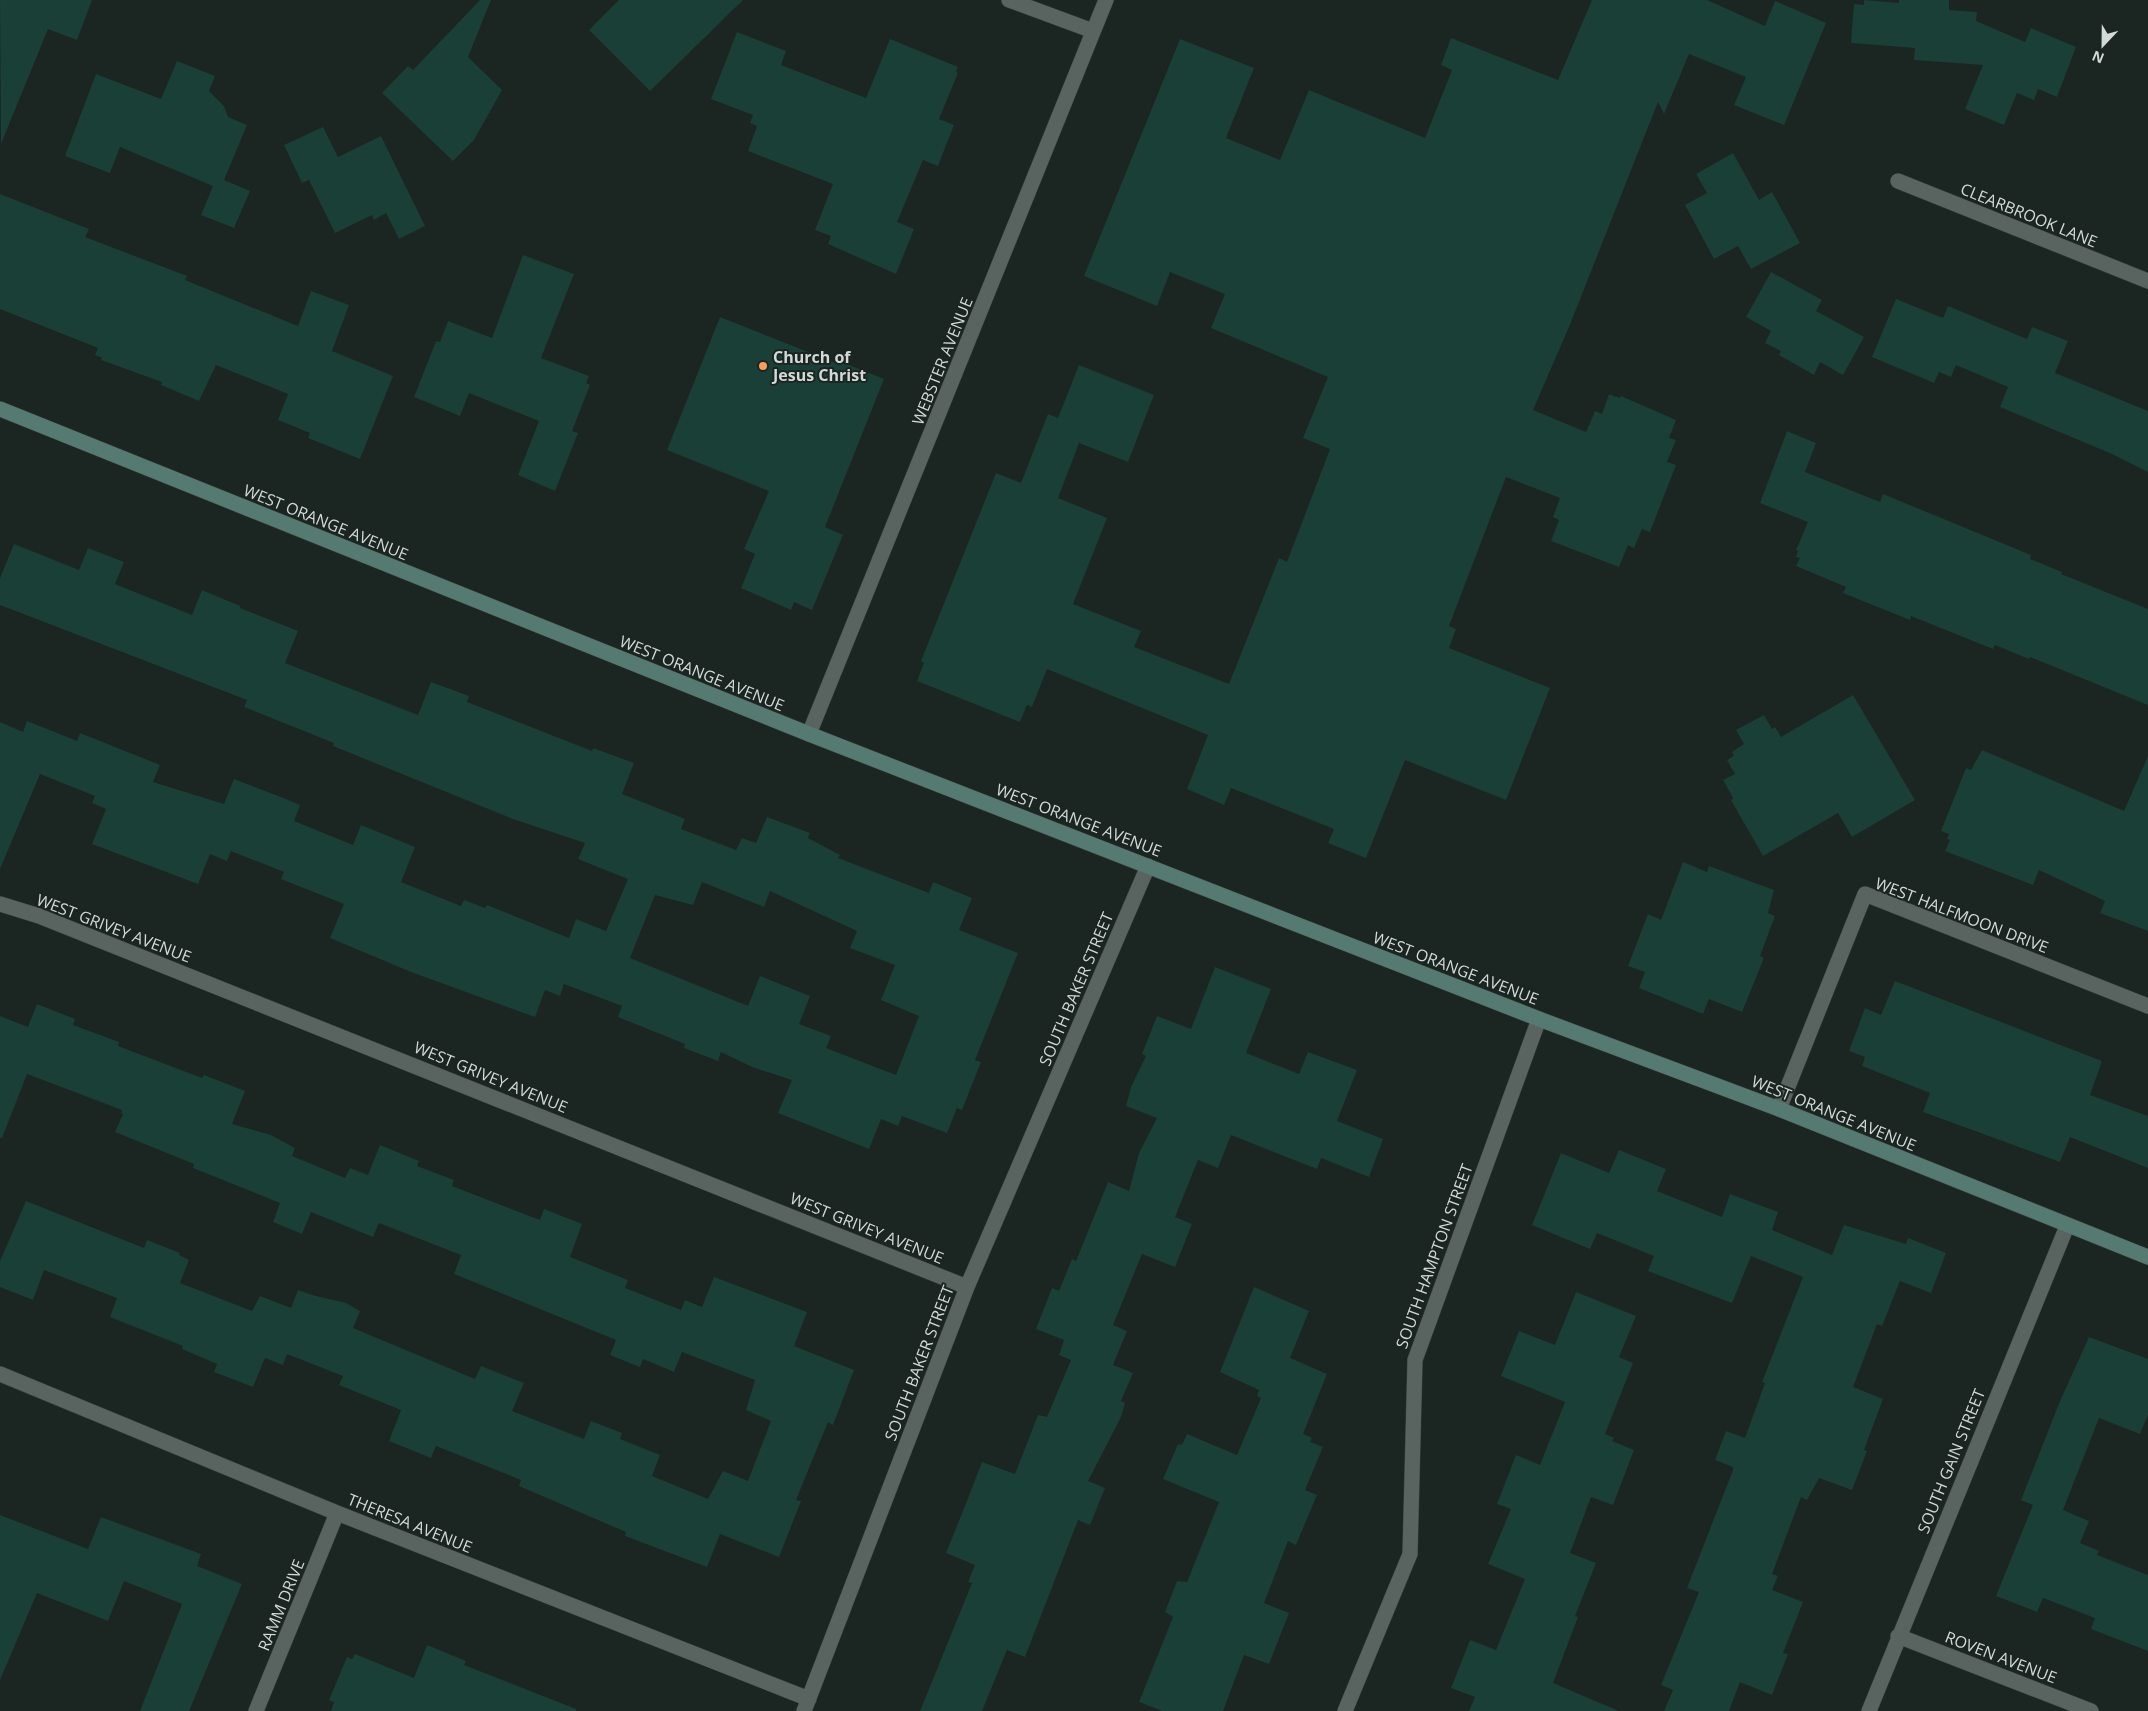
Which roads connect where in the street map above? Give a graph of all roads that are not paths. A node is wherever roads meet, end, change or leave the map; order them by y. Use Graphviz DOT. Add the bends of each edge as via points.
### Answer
graph roads {
  1 [pos="1009,0"];
  2 [pos="1106,0"];
  3 [pos="1093,31"];
  4 [pos="1898,181"];
  5 [pos="2148,281"];
  6 [pos="0,410"];
  7 [pos="809,734"];
  8 [pos="1148,866"];
  9 [pos="0,904"];
  10 [pos="2148,1006"];
  11 [pos="1539,1019"];
  12 [pos="1780,1109"];
  13 [pos="2067,1226"];
  14 [pos="2148,1257"];
  15 [pos="967,1287"];
  16 [pos="0,1374"];
  17 [pos="338,1513"];
  18 [pos="1898,1636"];
  19 [pos="806,1705"];
  20 [pos="256,1711"];
  21 [pos="1345,1711"];
  22 [pos="1869,1711"];
  23 [pos="2092,1711"];
  1 -- 3 [label="street"];
  2 -- 3 [label="street, WEBSTER AVENUE"];
  3 -- 7 [label="street, WEBSTER AVENUE"];
  4 -- 5 [label="street, CLEARBROOK LANE"];
  6 -- 7 [label="street, WEST ORANGE AVENUE"];
  7 -- 8 [label="street, WEST ORANGE AVENUE"];
  8 -- 11 [label="street, WEST ORANGE AVENUE"];
  8 -- 15 [label="street, SOUTH BAKER STREET"];
  9 -- 15 [label="street, WEST GRIVEY AVENUE" via="48,920"];
  10 -- 12 [label="street, WEST HALFMOON DRIVE" via="1865,894"];
  11 -- 12 [label="street, WEST ORANGE AVENUE"];
  11 -- 21 [label="street, SOUTH HAMPTON STREET" via="1414,1360 1410,1554"];
  12 -- 13 [label="street, WEST ORANGE AVENUE"];
  13 -- 14 [label="street, WEST ORANGE AVENUE"];
  13 -- 18 [label="street, SOUTH GAIN STREET"];
  15 -- 19 [label="street, SOUTH BAKER STREET"];
  16 -- 17 [label="street, THERESA AVENUE"];
  17 -- 19 [label="street, THERESA AVENUE"];
  17 -- 20 [label="street, RAMM DRIVE"];
  18 -- 22 [label="street, SOUTH GAIN STREET"];
  18 -- 23 [label="street, ROVEN AVENUE"];
}
